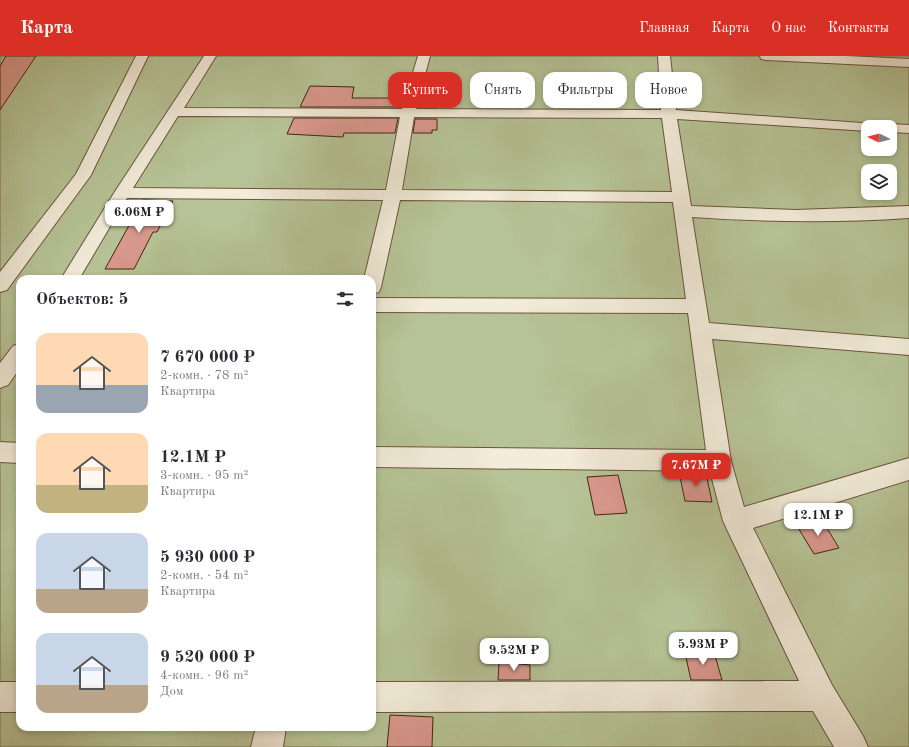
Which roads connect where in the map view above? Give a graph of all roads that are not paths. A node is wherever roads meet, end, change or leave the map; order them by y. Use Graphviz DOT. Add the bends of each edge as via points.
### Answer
graph roads {
  1 [pos="142,56"];
  2 [pos="210,56"];
  3 [pos="424,56"];
  4 [pos="664,56"];
  5 [pos="766,56"];
  6 [pos="909,63"];
  7 [pos="174,112"];
  8 [pos="408,113"];
  9 [pos="669,114"];
  10 [pos="861,126"];
  11 [pos="897,128"];
  12 [pos="909,129"];
  13 [pos="122,193"];
  14 [pos="393,195"];
  15 [pos="682,204"];
  16 [pos="909,212"];
  17 [pos="882,214"];
  18 [pos="909,223"];
  19 [pos="72,275"];
  20 [pos="375,275"];
  21 [pos="0,285"];
  22 [pos="376,305"];
  23 [pos="697,306"];
  24 [pos="701,330"];
  25 [pos="909,347"];
  26 [pos="16,357"];
  27 [pos="0,379"];
  28 [pos="0,452"];
  29 [pos="16,452"];
  30 [pos="376,457"];
  31 [pos="719,461"];
  32 [pos="909,469"];
  33 [pos="736,521"];
  34 [pos="821,696"];
  35 [pos="0,697"];
  36 [pos="16,697"];
  37 [pos="376,697"];
  38 [pos="270,731"];
  39 [pos="267,747"];
  40 [pos="852,747"];
  1 -- 21 [label="street" via="83,175"];
  2 -- 7 [label="street"];
  3 -- 8 [label="street"];
  4 -- 9 [label="street"];
  5 -- 6 [label="street"];
  7 -- 8 [label="street"];
  7 -- 13 [label="street"];
  8 -- 9 [label="street"];
  8 -- 14 [label="street"];
  9 -- 10 [label="street"];
  9 -- 15 [label="street"];
  11 -- 12 [label="street"];
  13 -- 14 [label="street"];
  13 -- 19 [label="street"];
  14 -- 15 [label="street"];
  14 -- 20 [label="street"];
  15 -- 17 [label="street" via="743,216"];
  15 -- 23 [label="street"];
  16 -- 17 [label="street"];
  17 -- 18 [label="street"];
  22 -- 23 [label="street"];
  23 -- 24 [label="street"];
  24 -- 25 [label="street"];
  24 -- 31 [label="street"];
  26 -- 27 [label="street"];
  28 -- 29 [label="street"];
  30 -- 31 [label="street"];
  31 -- 33 [label="street"];
  32 -- 33 [label="street"];
  33 -- 34 [label="street"];
  34 -- 37 [label="street"];
  34 -- 40 [label="street"];
  35 -- 36 [label="street"];
  38 -- 39 [label="street"];
}
